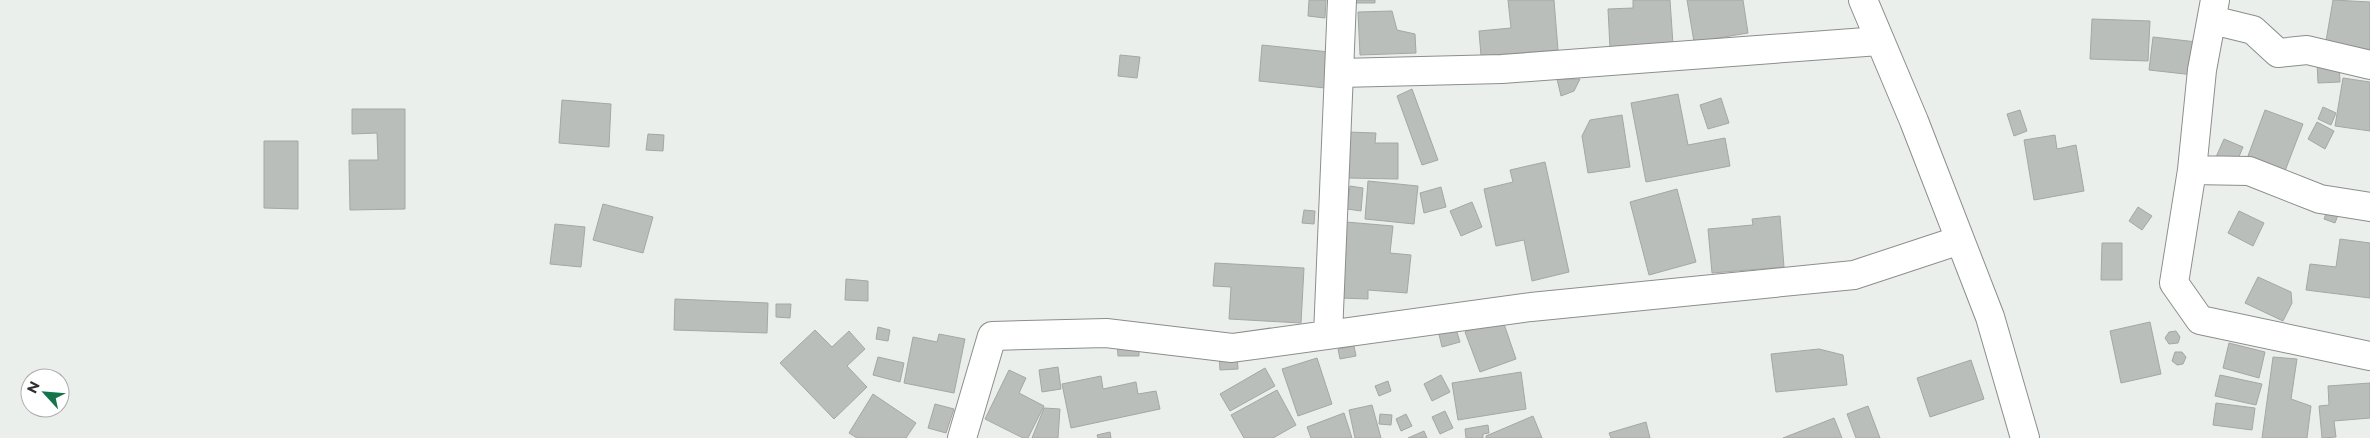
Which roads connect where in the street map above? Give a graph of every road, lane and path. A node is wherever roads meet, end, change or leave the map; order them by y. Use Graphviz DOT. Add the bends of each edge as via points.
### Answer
graph roads {
  1 [pos="1342,0"];
  2 [pos="1862,0"];
  3 [pos="2214,10"];
  4 [pos="1879,41"];
  5 [pos="2370,65"];
  6 [pos="1340,73"];
  7 [pos="2192,170"];
  8 [pos="2370,207"];
  9 [pos="1960,240"];
  10 [pos="1328,335"];
  11 [pos="2370,356"];
  12 [pos="962,438"];
  13 [pos="2025,438"];
  1 -- 6 [label="street"];
  2 -- 4 [label="street"];
  3 -- 5 [label="street" via="2253,30 2278,53 2307,50"];
  3 -- 7 [label="street" via="2202,70"];
  4 -- 6 [label="street" via="1502,69"];
  4 -- 9 [label="street"];
  6 -- 10 [label="street"];
  7 -- 8 [label="street" via="2249,171 2320,199"];
  7 -- 11 [label="street" via="2174,283 2200,320"];
  9 -- 10 [label="street" via="1854,274 1531,307"];
  9 -- 13 [label="street" via="1990,317"];
  10 -- 12 [label="street" via="1232,348 1106,333 992,336"];
}
